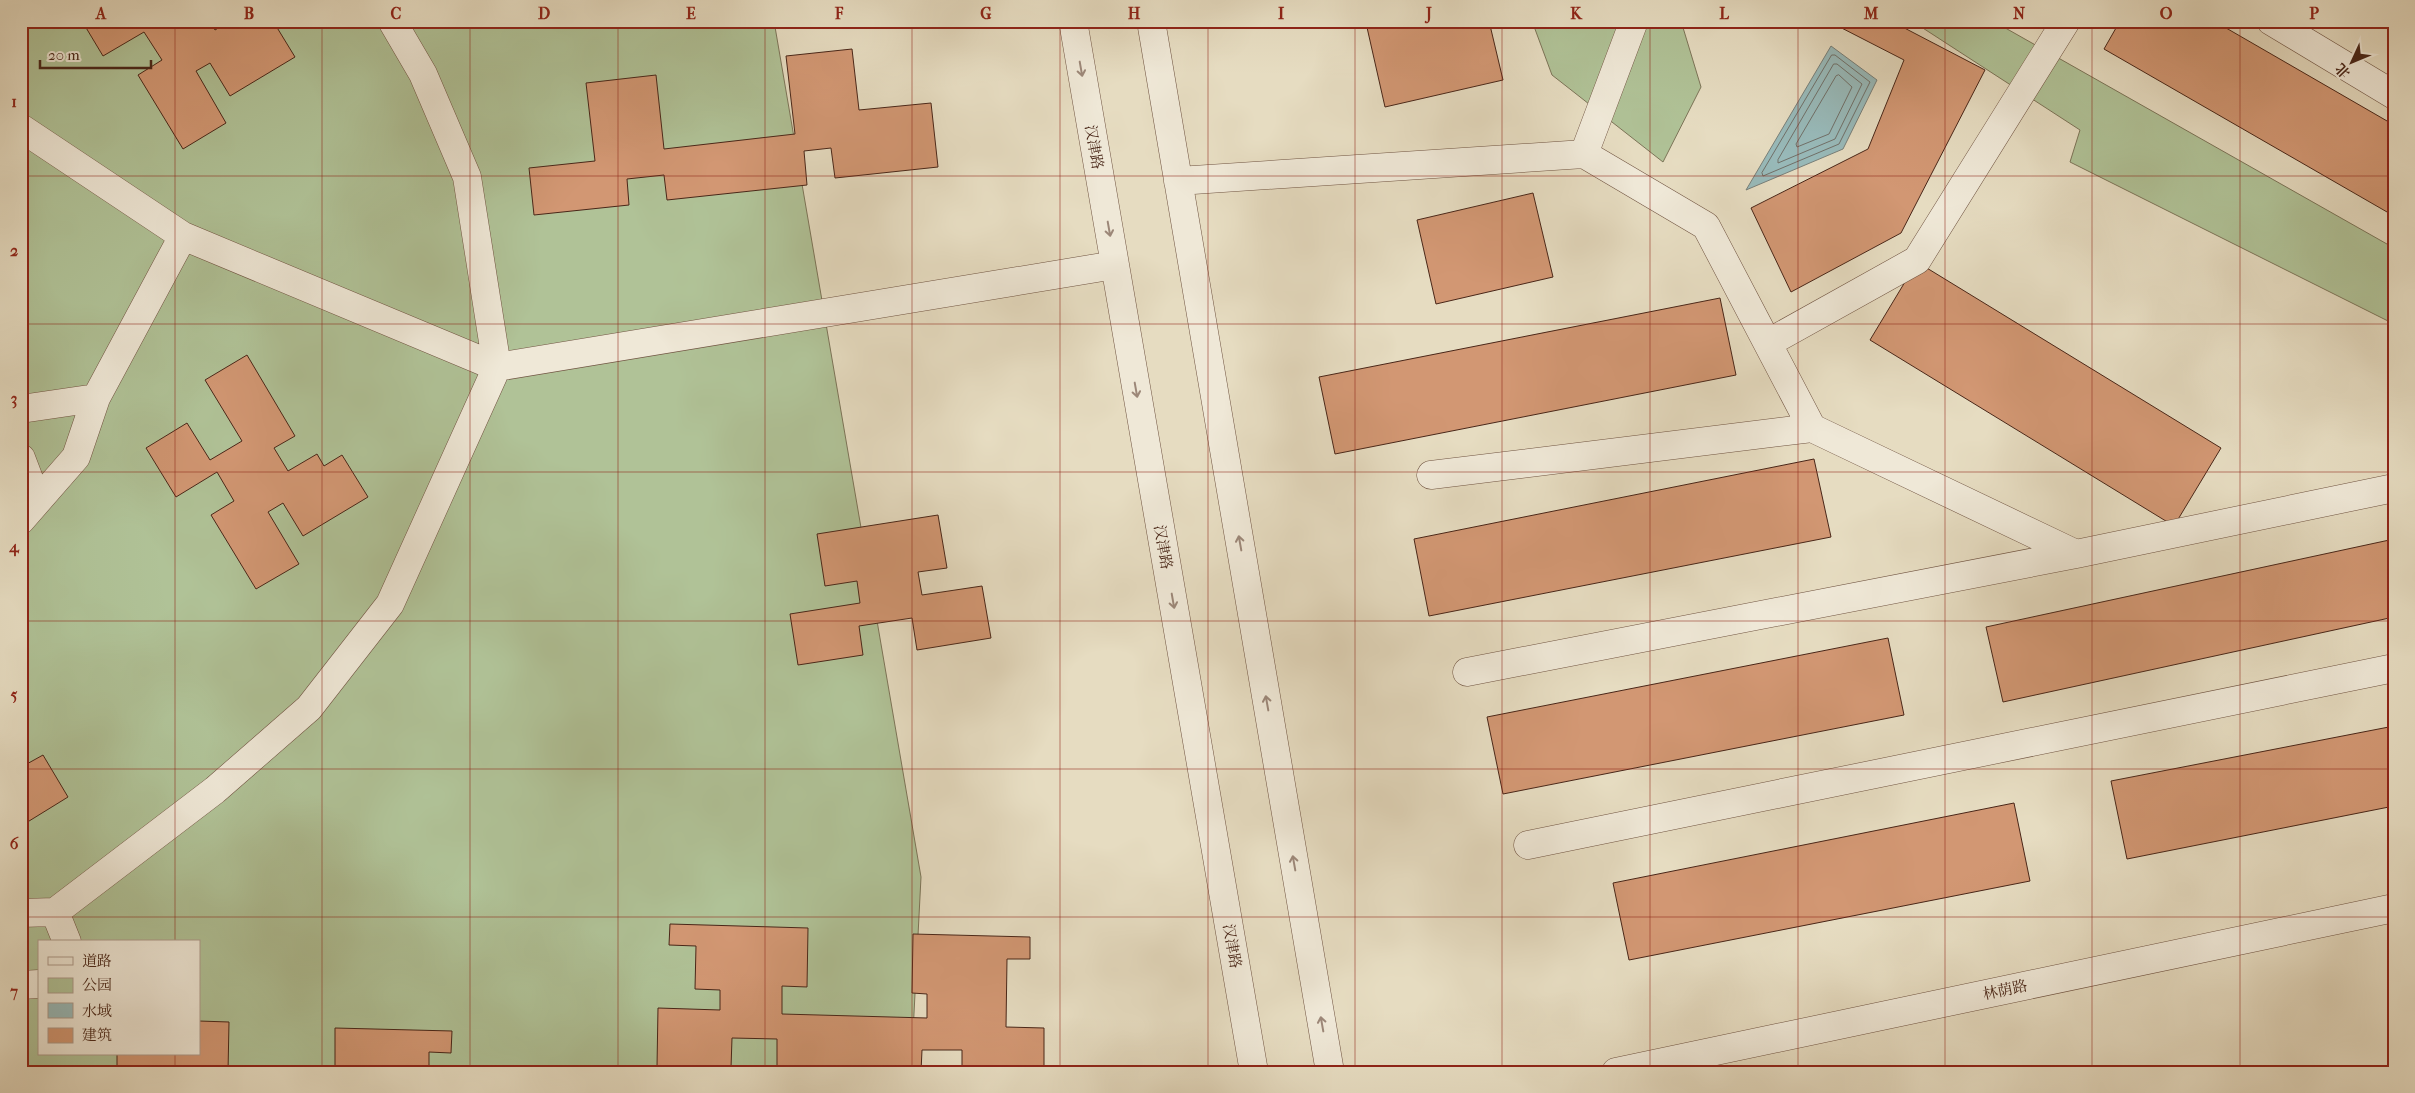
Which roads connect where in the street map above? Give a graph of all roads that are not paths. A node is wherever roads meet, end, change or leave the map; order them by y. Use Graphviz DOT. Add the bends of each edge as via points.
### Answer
graph roads {
  1 [pos="392,21"];
  2 [pos="1073,21"];
  3 [pos="1151,21"];
  4 [pos="1634,21"];
  5 [pos="2066,21"];
  6 [pos="2272,21"];
  7 [pos="2394,95"];
  8 [pos="21,128"];
  9 [pos="1584,154"];
  10 [pos="1178,181"];
  11 [pos="183,236"];
  12 [pos="1115,264"];
  13 [pos="1768,342"];
  14 [pos="497,367"];
  15 [pos="96,398"];
  16 [pos="21,409"];
  17 [pos="1812,428"];
  18 [pos="21,458"];
  19 [pos="1431,474"];
  20 [pos="2394,488"];
  21 [pos="21,509"];
  22 [pos="21,520"];
  23 [pos="2076,554"];
  24 [pos="2394,668"];
  25 [pos="1467,672"];
  26 [pos="1528,845"];
  27 [pos="2394,908"];
  28 [pos="55,912"];
  29 [pos="21,913"];
  30 [pos="66,940"];
  31 [pos="38,984"];
  32 [pos="21,986"];
  33 [pos="1254,1072"];
  34 [pos="1330,1072"];
  35 [pos="1616,1072"];
  1 -- 14 [label="street" via="423,74 467,177"];
  2 -- 12 [label="street, 汉津路, one-way"];
  3 -- 10 [label="street"];
  4 -- 9 [label="street"];
  5 -- 13 [label="street" via="1917,260"];
  6 -- 7 [label="street"];
  8 -- 11 [label="street"];
  9 -- 10 [label="street"];
  9 -- 13 [label="street" via="1706,226"];
  34 -- 10 [label="street, one-way"];
  11 -- 14 [label="street"];
  11 -- 15 [label="street"];
  12 -- 14 [label="street"];
  12 -- 33 [label="street, 汉津路, one-way"];
  13 -- 17 [label="street"];
  14 -- 28 [label="street" via="390,604 309,708 215,790"];
  15 -- 16 [label="street"];
  15 -- 22 [label="street" via="76,458"];
  17 -- 19 [label="street"];
  17 -- 23 [label="street"];
  18 -- 21 [label="street" via="32,487"];
  20 -- 23 [label="street"];
  23 -- 25 [label="street"];
  24 -- 26 [label="street"];
  27 -- 35 [label="street, 林荫路"];
  28 -- 29 [label="street"];
  28 -- 30 [label="street"];
  31 -- 32 [label="street"];
}
